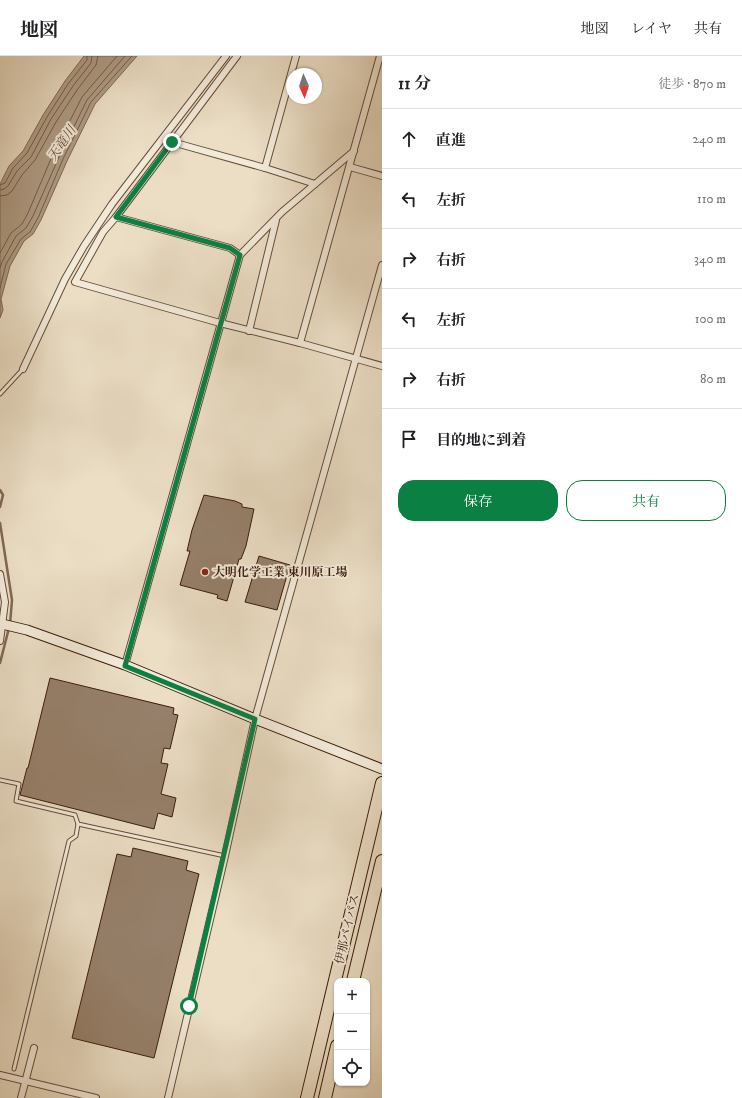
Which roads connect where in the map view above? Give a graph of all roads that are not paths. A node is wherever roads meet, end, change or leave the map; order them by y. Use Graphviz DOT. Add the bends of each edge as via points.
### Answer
graph roads {
  1 [pos="226,56"];
  2 [pos="237,56"];
  3 [pos="296,56"];
  4 [pos="380,56"];
  5 [pos="172,142"];
  6 [pos="354,151"];
  7 [pos="350,167"];
  8 [pos="265,168"];
  9 [pos="382,176"];
  10 [pos="315,184"];
  11 [pos="116,217"];
  12 [pos="276,218"];
  13 [pos="240,255"];
  14 [pos="382,265"];
  15 [pos="220,323"];
  16 [pos="249,331"];
  17 [pos="300,343"];
  18 [pos="356,359"];
  19 [pos="382,366"];
  20 [pos="24,369"];
  21 [pos="0,394"];
  22 [pos="0,574"];
  23 [pos="3,624"];
  24 [pos="0,641"];
  25 [pos="125,666"];
  26 [pos="255,719"];
  27 [pos="382,769"];
  28 [pos="0,780"];
  29 [pos="382,783"];
  30 [pos="78,824"];
  31 [pos="225,856"];
  32 [pos="382,861"];
  33 [pos="354,978"];
  34 [pos="34,1048"];
  35 [pos="336,1050"];
  36 [pos="14,1069"];
  37 [pos="0,1075"];
  38 [pos="25,1081"];
  39 [pos="21,1098"];
  40 [pos="96,1098"];
  41 [pos="168,1098"];
  42 [pos="307,1098"];
  43 [pos="325,1098"];
  1 -- 20 [label="street" via="112,204 84,246 65,279"];
  2 -- 5 [label="street"];
  3 -- 8 [label="street"];
  4 -- 6 [label="street"];
  5 -- 8 [label="street"];
  5 -- 11 [label="street"];
  6 -- 7 [label="street"];
  6 -- 10 [label="street"];
  7 -- 9 [label="street"];
  7 -- 17 [label="street"];
  8 -- 10 [label="street"];
  10 -- 12 [label="street"];
  11 -- 13 [label="street" via="230,248"];
  11 -- 15 [label="street" via="103,232 75,282"];
  12 -- 13 [label="street"];
  12 -- 16 [label="street"];
  13 -- 15 [label="street"];
  14 -- 18 [label="street"];
  15 -- 16 [label="street"];
  15 -- 25 [label="street"];
  16 -- 17 [label="street"];
  17 -- 18 [label="street"];
  18 -- 19 [label="street"];
  18 -- 26 [label="street"];
  20 -- 21 [label="lane"];
  22 -- 23 [label="street" via="5,602"];
  23 -- 24 [label="street"];
  23 -- 25 [label="street" via="27,630"];
  25 -- 26 [label="street"];
  26 -- 27 [label="street"];
  26 -- 31 [label="street"];
  28 -- 30 [label="lane" via="19,784 16,801 75,815"];
  29 -- 42 [label="highway, 伊那バイパス"];
  30 -- 31 [label="lane"];
  30 -- 36 [label="lane" via="76,836 69,841"];
  31 -- 41 [label="street"];
  32 -- 33 [label="highway, 伊那バイパス"];
  34 -- 38 [label="street"];
  35 -- 43 [label="highway"];
  37 -- 38 [label="street"];
  38 -- 39 [label="street"];
  38 -- 40 [label="street"];
}
